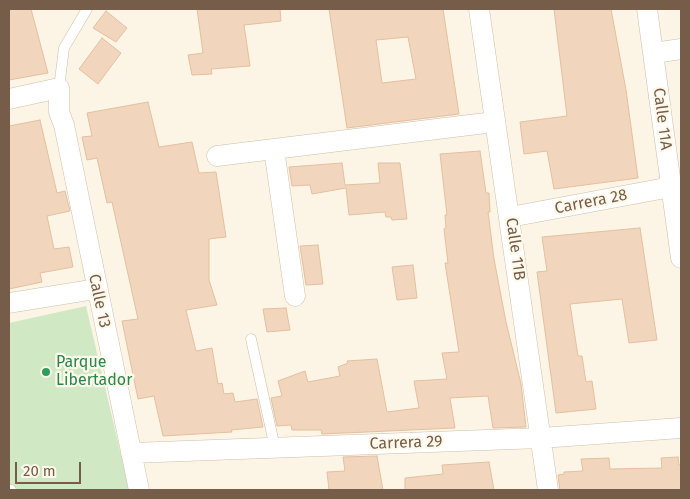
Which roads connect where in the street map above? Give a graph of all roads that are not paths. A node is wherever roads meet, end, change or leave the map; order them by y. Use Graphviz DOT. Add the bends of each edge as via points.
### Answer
graph roads {
  1 [pos="87,9"];
  2 [pos="479,9"];
  3 [pos="647,9"];
  4 [pos="681,49"];
  5 [pos="654,53"];
  6 [pos="59,88"];
  7 [pos="9,99"];
  8 [pos="494,122"];
  9 [pos="274,149"];
  10 [pos="217,156"];
  11 [pos="671,187"];
  12 [pos="510,217"];
  13 [pos="681,258"];
  14 [pos="96,289"];
  15 [pos="295,296"];
  16 [pos="9,304"];
  17 [pos="250,339"];
  18 [pos="681,428"];
  19 [pos="541,438"];
  20 [pos="275,448"];
  21 [pos="131,454"];
  22 [pos="139,490"];
  23 [pos="548,490"];
  1 -- 6 [label="lane" via="64,48"];
  2 -- 8 [label="street, Calle 11B"];
  3 -- 5 [label="street, Calle 11A"];
  4 -- 5 [label="street"];
  5 -- 11 [label="street, Calle 11A"];
  6 -- 7 [label="street"];
  6 -- 14 [label="street, Calle 13" via="59,112"];
  8 -- 9 [label="street"];
  8 -- 12 [label="street, Calle 11B"];
  9 -- 10 [label="street"];
  9 -- 15 [label="street"];
  11 -- 12 [label="street, Carrera 28"];
  11 -- 13 [label="street, Calle 11A"];
  12 -- 19 [label="street, Calle 11B"];
  14 -- 16 [label="street"];
  14 -- 21 [label="street, Calle 13"];
  17 -- 20 [label="lane"];
  18 -- 19 [label="street, Carrera 29"];
  19 -- 20 [label="street, Carrera 29"];
  19 -- 23 [label="street, Calle 11B"];
  20 -- 21 [label="street, Carrera 29"];
  21 -- 22 [label="street, Calle 13"];
}
